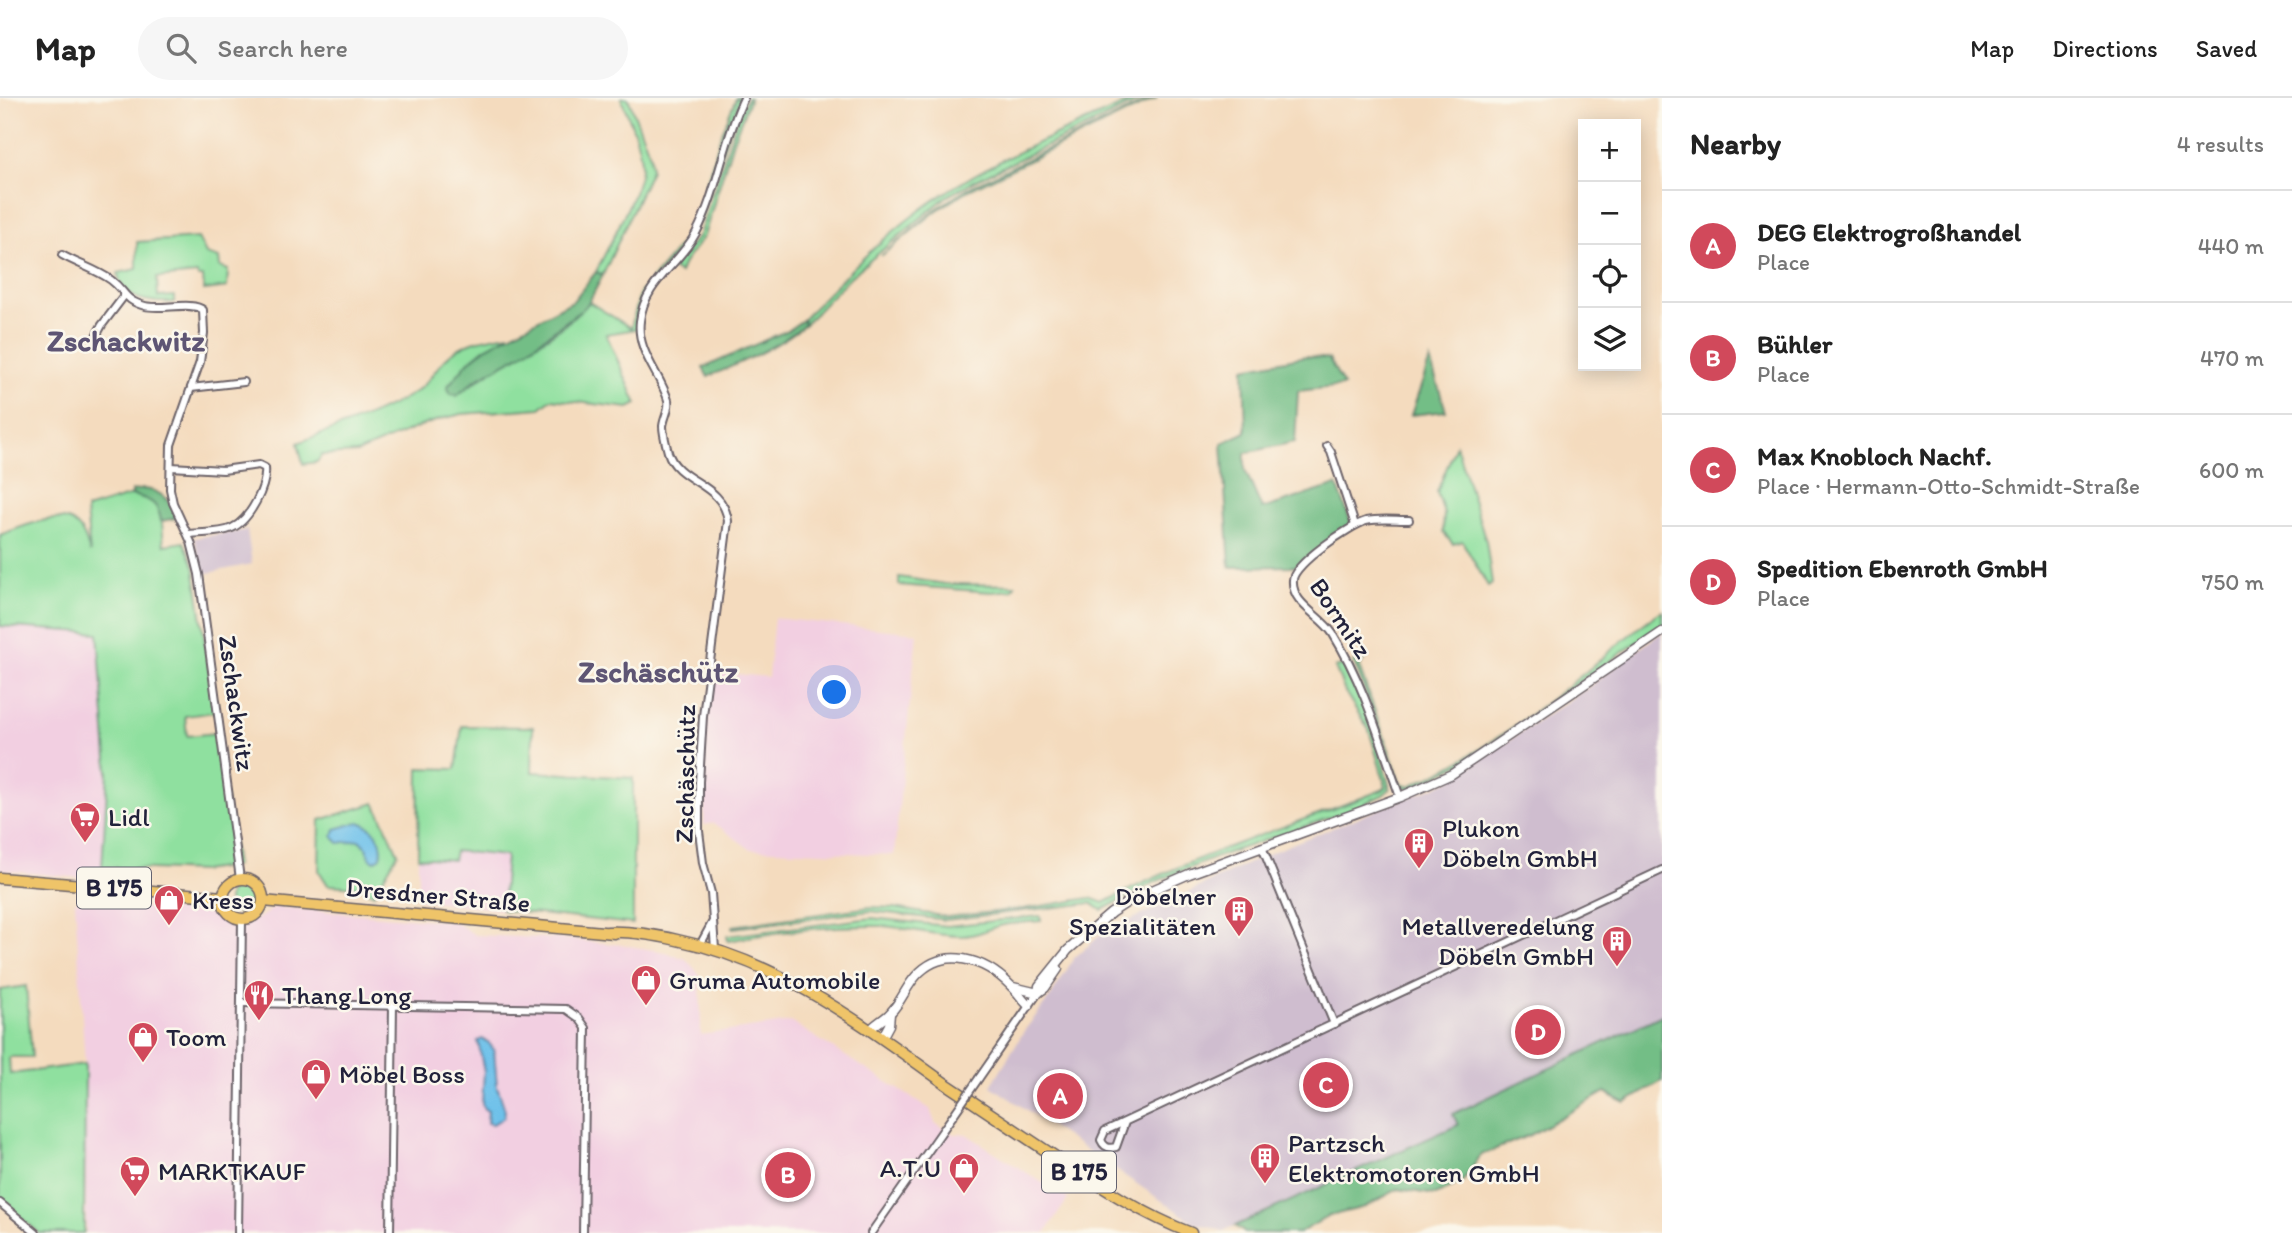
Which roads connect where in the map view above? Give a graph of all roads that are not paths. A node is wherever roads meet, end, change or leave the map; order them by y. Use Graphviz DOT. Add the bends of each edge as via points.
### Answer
graph roads {
  1 [pos="744,98"];
  2 [pos="62,255"];
  3 [pos="124,296"];
  4 [pos="96,336"];
  5 [pos="244,382"];
  6 [pos="191,388"];
  7 [pos="1327,446"];
  8 [pos="171,467"];
  9 [pos="1409,520"];
  10 [pos="1355,525"];
  11 [pos="189,534"];
  12 [pos="1661,634"];
  13 [pos="1400,797"];
  14 [pos="1262,847"];
  15 [pos="1662,870"];
  16 [pos="0,878"];
  17 [pos="240,879"];
  18 [pos="223,897"];
  19 [pos="263,901"];
  20 [pos="242,919"];
  21 [pos="712,923"];
  22 [pos="700,945"];
  23 [pos="715,949"];
  24 [pos="1013,987"];
  25 [pos="1038,993"];
  26 [pos="242,1003"];
  27 [pos="393,1005"];
  28 [pos="1029,1006"];
  29 [pos="890,1014"];
  30 [pos="1334,1024"];
  31 [pos="870,1030"];
  32 [pos="882,1038"];
  33 [pos="1125,1122"];
  34 [pos="0,1203"];
  35 [pos="36,1233"];
  36 [pos="238,1233"];
  37 [pos="390,1233"];
  38 [pos="583,1233"];
  39 [pos="871,1233"];
  40 [pos="1191,1233"];
  1 -- 21 [label="street, Zschäschütz" via="703,219 691,241 651,288 639,325 646,353 669,403 663,426 668,453 673,463 717,497 728,522 700,741 699,831"];
  2 -- 3 [label="street, Zschackwitz" via="110,280"];
  3 -- 4 [label="street"];
  3 -- 6 [label="street, Zschackwitz" via="145,306 196,306 203,310 202,347"];
  5 -- 6 [label="street"];
  6 -- 8 [label="street, Zschackwitz" via="174,436"];
  7 -- 10 [label="street"];
  8 -- 11 [label="street, Zschackwitz" via="173,503"];
  8 -- 11 [label="street" via="265,468 263,489 240,522 228,529"];
  9 -- 10 [label="street, Bormitz"];
  10 -- 13 [label="street, Bormitz" via="1298,567 1293,587 1300,601 1328,627 1355,671"];
  11 -- 17 [label="street, Zschackwitz" via="202,587"];
  12 -- 13 [label="street" via="1464,766"];
  13 -- 14 [label="street"];
  14 -- 25 [label="street" via="1147,891 1111,913 1074,947"];
  14 -- 30 [label="street"];
  15 -- 30 [label="street"];
  16 -- 18 [label="main road, B 175"];
  17 -- 18 [label="main road" via="228,885"];
  17 -- 19 [label="main road" via="256,883"];
  18 -- 20 [label="main road" via="225,909"];
  19 -- 20 [label="main road" via="257,914"];
  19 -- 22 [label="main road, Dresdner Straße / B 175" via="630,932"];
  20 -- 26 [label="street"];
  21 -- 22 [label="street"];
  21 -- 23 [label="street, Zschäschütz"];
  22 -- 23 [label="main road, Dresdner Straße / B 175"];
  23 -- 31 [label="main road, B 175" via="775,972"];
  24 -- 25 [label="street"];
  24 -- 28 [label="street"];
  24 -- 29 [label="street" via="979,963 959,957 939,959 923,969"];
  25 -- 28 [label="street"];
  26 -- 27 [label="street"];
  26 -- 36 [label="street"];
  27 -- 37 [label="street"];
  27 -- 38 [label="street" via="566,1009 579,1018 586,1028"];
  28 -- 39 [label="street, bridge"];
  29 -- 31 [label="street"];
  29 -- 32 [label="street"];
  30 -- 33 [label="street"];
  31 -- 32 [label="main road, B 175"];
  32 -- 40 [label="main road, B 175" via="891,1049 1116,1197"];
  33 -- 33 [label="street" via="1105,1131 1104,1146 1115,1147"];
  34 -- 35 [label="street"];
}
